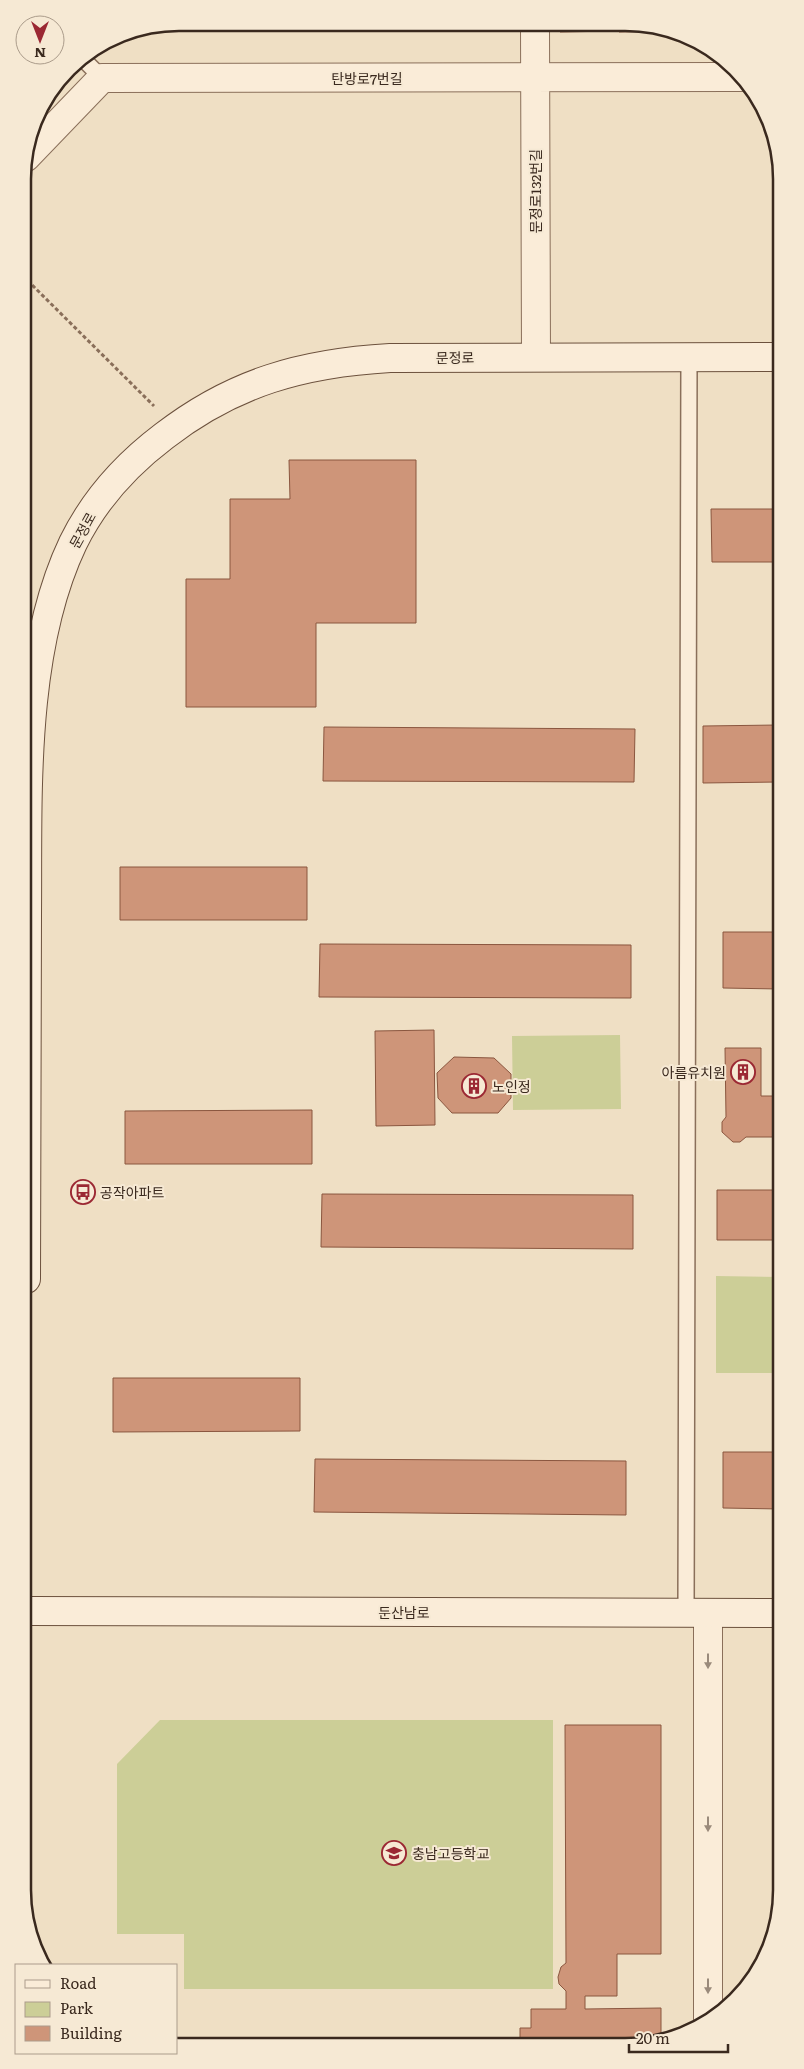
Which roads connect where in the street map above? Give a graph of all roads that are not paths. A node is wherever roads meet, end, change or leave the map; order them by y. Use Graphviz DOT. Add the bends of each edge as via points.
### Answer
graph roads {
  1 [pos="535,31"];
  2 [pos="87,63"];
  3 [pos="535,77"];
  4 [pos="731,77"];
  5 [pos="102,78"];
  6 [pos="35,148"];
  7 [pos="536,357"];
  8 [pos="689,357"];
  9 [pos="773,357"];
  10 [pos="32,728"];
  11 [pos="31,1610"];
  12 [pos="697,1613"];
  13 [pos="772,1613"];
  14 [pos="708,2012"];
  1 -- 3 [label="main road, 문정로132번길"];
  2 -- 5 [label="lane"];
  3 -- 4 [label="main road, 탄방로7번길"];
  3 -- 5 [label="main road, 탄방로7번길"];
  3 -- 7 [label="main road, 문정로132번길"];
  5 -- 6 [label="main road"];
  7 -- 8 [label="main road, 문정로"];
  7 -- 10 [label="main road, 문정로" via="390,358 319,366 277,375 241,390 209,404 175,427 119,476 78,534 60,575 40,652"];
  8 -- 9 [label="main road, 문정로"];
  8 -- 12 [label="lane"];
  11 -- 12 [label="main road, 둔산남로"];
  12 -- 13 [label="main road, 둔산남로"];
  12 -- 14 [label="main road, one-way"];
}
